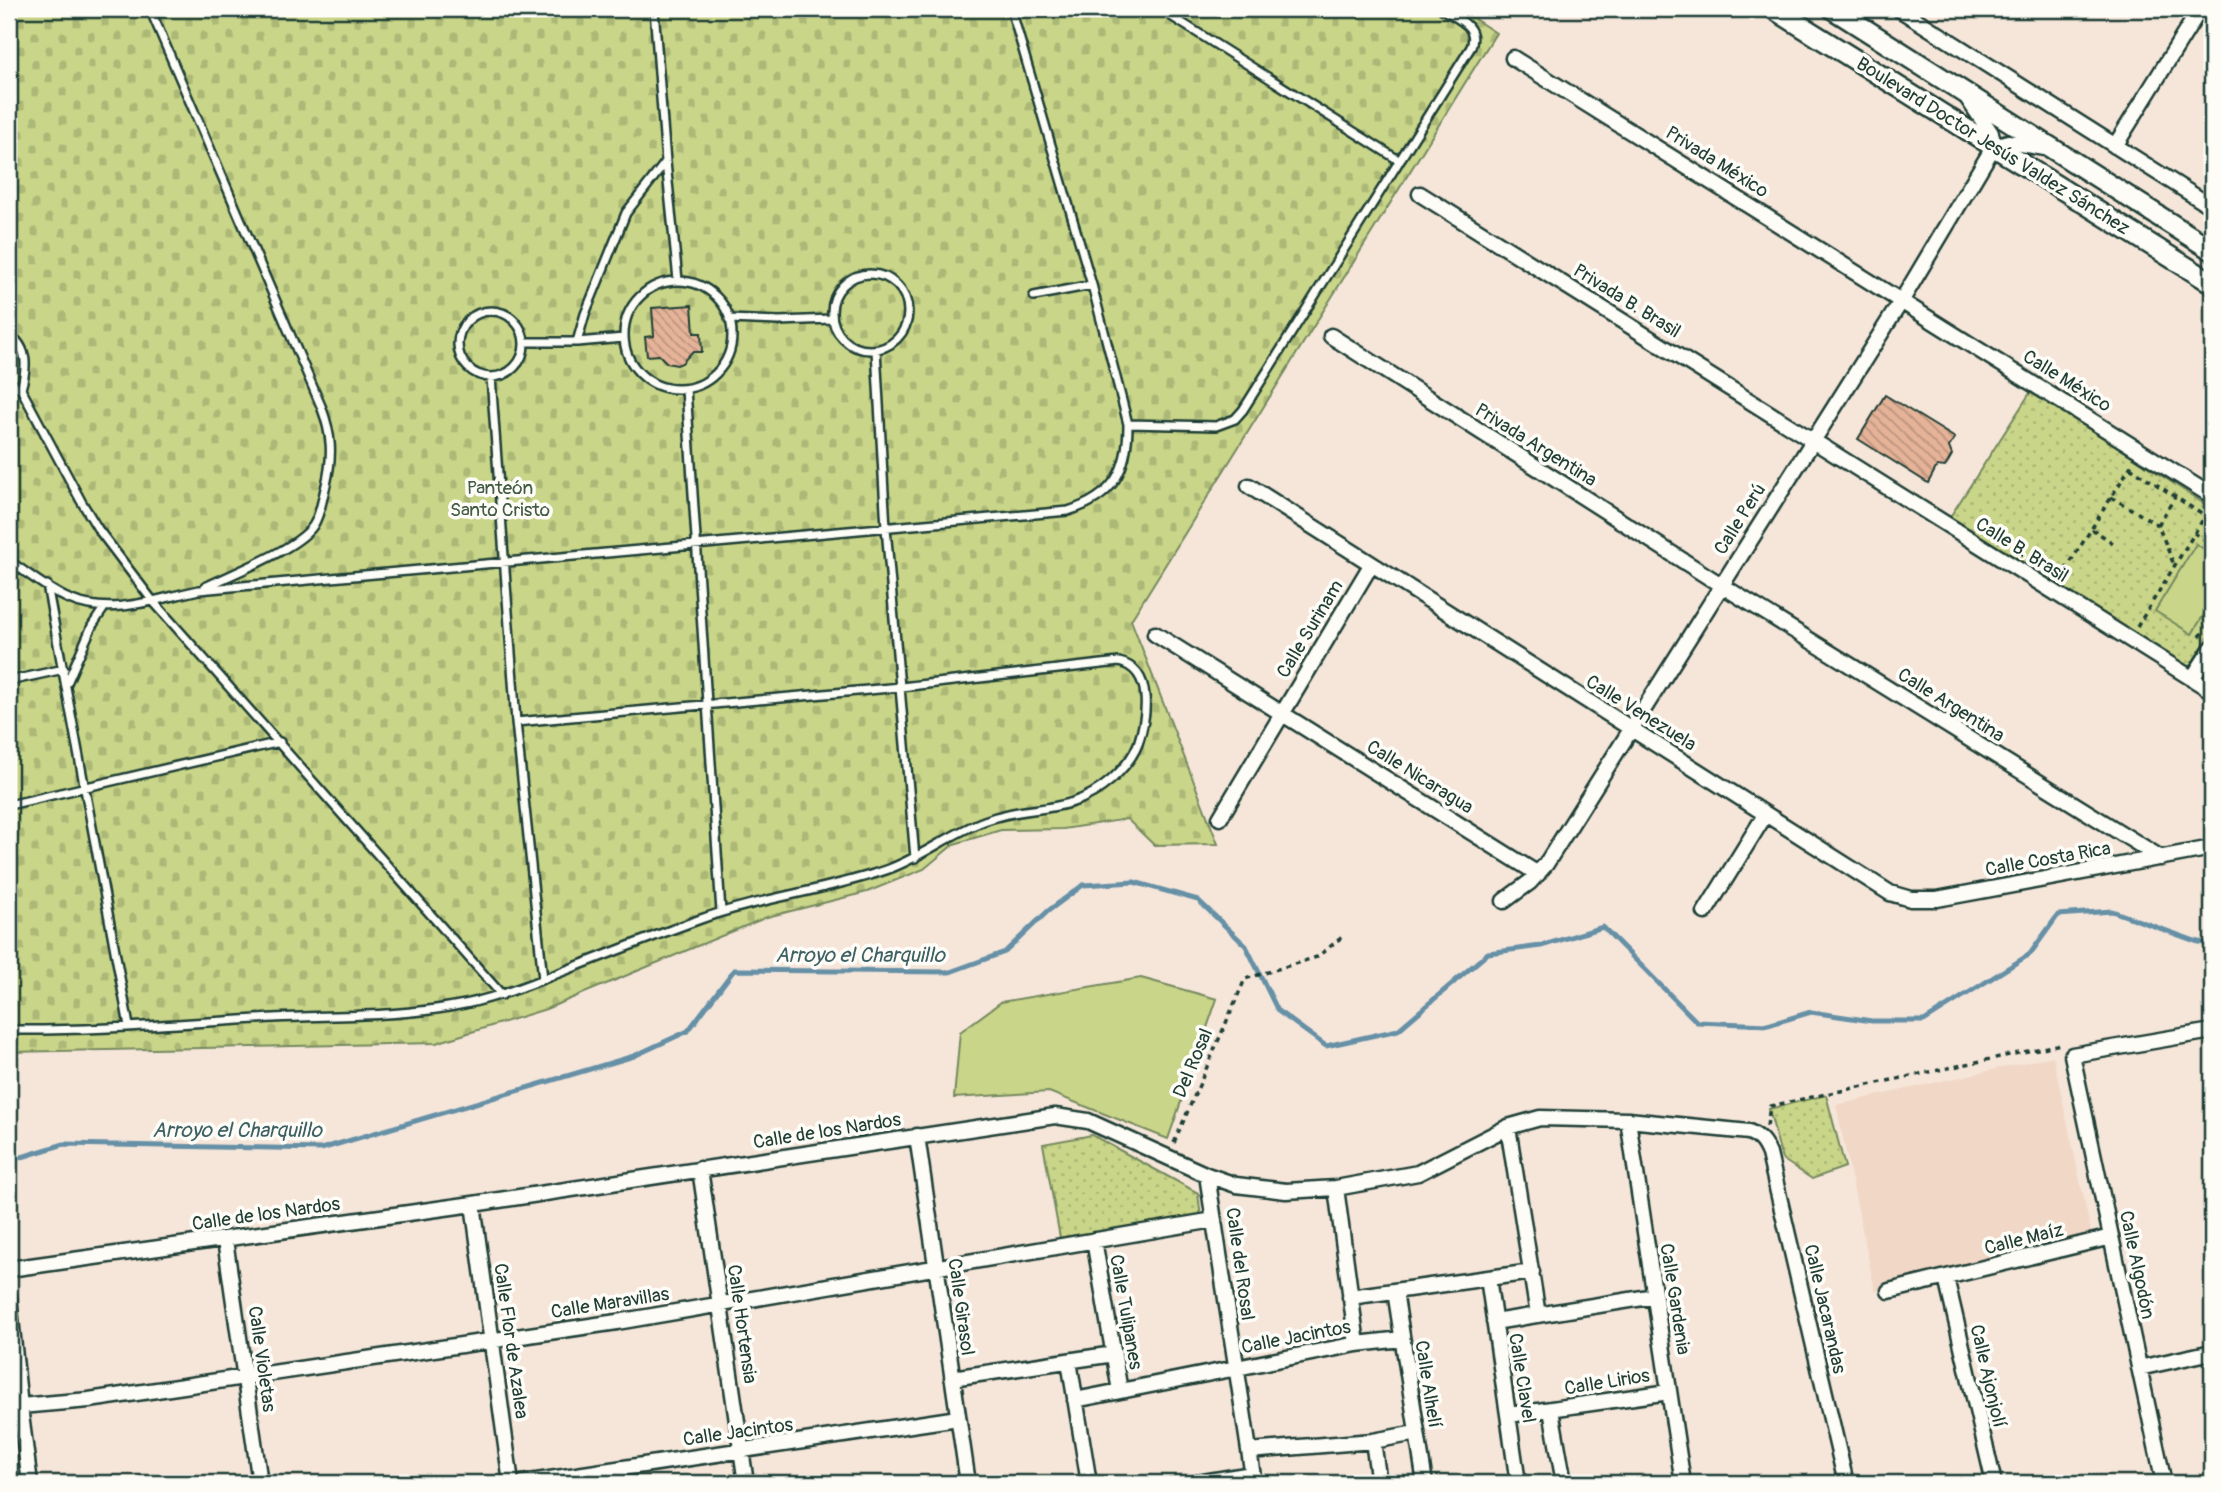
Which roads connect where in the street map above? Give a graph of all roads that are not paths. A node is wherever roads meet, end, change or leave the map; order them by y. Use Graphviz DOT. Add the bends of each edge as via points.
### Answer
graph roads {
  1 [pos="150,9"];
  2 [pos="654,9"];
  3 [pos="1011,9"];
  4 [pos="1160,9"];
  5 [pos="1442,9"];
  6 [pos="1774,9"];
  7 [pos="1833,9"];
  8 [pos="1899,9"];
  9 [pos="2200,9"];
  10 [pos="1513,58"];
  11 [pos="1966,95"];
  12 [pos="1994,146"];
  13 [pos="2115,146"];
  14 [pos="2054,150"];
  15 [pos="1400,161"];
  16 [pos="666,162"];
  17 [pos="1420,194"];
  18 [pos="2212,207"];
  19 [pos="2212,250"];
  20 [pos="678,280"];
  21 [pos="2212,283"];
  22 [pos="1092,285"];
  23 [pos="1034,296"];
  24 [pos="1902,299"];
  25 [pos="729,319"];
  26 [pos="832,319"];
  27 [pos="9,334"];
  28 [pos="1331,336"];
  29 [pos="624,338"];
  30 [pos="525,342"];
  31 [pos="578,342"];
  32 [pos="876,350"];
  33 [pos="491,377"];
  34 [pos="9,382"];
  35 [pos="21,389"];
  36 [pos="686,389"];
  37 [pos="1128,424"];
  38 [pos="1813,440"];
  39 [pos="1249,486"];
  40 [pos="2212,496"];
  41 [pos="886,528"];
  42 [pos="697,546"];
  43 [pos="9,561"];
  44 [pos="505,563"];
  45 [pos="1371,565"];
  46 [pos="47,585"];
  47 [pos="1721,585"];
  48 [pos="199,590"];
  49 [pos="152,600"];
  50 [pos="104,608"];
  51 [pos="1155,634"];
  52 [pos="2212,648"];
  53 [pos="64,669"];
  54 [pos="2192,679"];
  55 [pos="9,681"];
  56 [pos="66,687"];
  57 [pos="901,687"];
  58 [pos="2212,691"];
  59 [pos="708,704"];
  60 [pos="1282,713"];
  61 [pos="516,722"];
  62 [pos="1630,729"];
  63 [pos="280,742"];
  64 [pos="85,788"];
  65 [pos="9,805"];
  66 [pos="1765,815"];
  67 [pos="1220,818"];
  68 [pos="2212,848"];
  69 [pos="915,858"];
  70 [pos="2161,858"];
  71 [pos="1538,874"];
  72 [pos="1890,892"];
  73 [pos="1504,901"];
  74 [pos="722,912"];
  75 [pos="1705,912"];
  76 [pos="543,979"];
  77 [pos="502,995"];
  78 [pos="129,1026"];
  79 [pos="9,1030"];
  80 [pos="2212,1034"];
  81 [pos="1628,1120"];
  82 [pos="1508,1126"];
  83 [pos="917,1136"];
  84 [pos="700,1170"];
  85 [pos="1208,1175"];
  86 [pos="1336,1188"];
  87 [pos="472,1204"];
  88 [pos="1214,1220"];
  89 [pos="2111,1237"];
  90 [pos="225,1240"];
  91 [pos="1094,1240"];
  92 [pos="936,1266"];
  93 [pos="9,1269"];
  94 [pos="1532,1272"];
  95 [pos="1488,1278"];
  96 [pos="1946,1278"];
  97 [pos="1395,1291"];
  98 [pos="1889,1291"];
  99 [pos="1655,1296"];
  100 [pos="1350,1297"];
  101 [pos="9,1298"];
  102 [pos="720,1305"];
  103 [pos="1538,1315"];
  104 [pos="1494,1322"];
  105 [pos="1402,1339"];
  106 [pos="491,1341"];
  107 [pos="1357,1344"];
  108 [pos="2212,1352"];
  109 [pos="1114,1354"];
  110 [pos="1069,1361"];
  111 [pos="1236,1368"];
  112 [pos="2139,1368"];
  113 [pos="246,1377"];
  114 [pos="952,1378"];
  115 [pos="1120,1391"];
  116 [pos="1669,1392"];
  117 [pos="1075,1400"];
  118 [pos="14,1407"];
  119 [pos="1551,1410"];
  120 [pos="1509,1415"];
  121 [pos="958,1418"];
  122 [pos="1416,1433"];
  123 [pos="1373,1441"];
  124 [pos="741,1451"];
  125 [pos="1249,1451"];
  126 [pos="1253,1479"];
  127 [pos="30,1483"];
  128 [pos="260,1483"];
  129 [pos="511,1483"];
  130 [pos="523,1483"];
  131 [pos="746,1483"];
  132 [pos="968,1483"];
  133 [pos="1089,1483"];
  134 [pos="1197,1483"];
  135 [pos="1379,1483"];
  136 [pos="1424,1483"];
  137 [pos="1518,1483"];
  138 [pos="1564,1483"];
  139 [pos="1683,1483"];
  140 [pos="1846,1483"];
  141 [pos="1994,1483"];
  142 [pos="2164,1483"];
  1 -- 48 [label="lane" via="321,406 332,445 331,464 312,527 293,543"];
  2 -- 16 [label="lane"];
  3 -- 22 [label="lane"];
  4 -- 15 [label="lane"];
  5 -- 15 [label="lane" via="1469,26 1474,39"];
  6 -- 12 [label="main road, Boulevard Doctor Jesús Valdez Sánchez"];
  7 -- 11 [label="main road, Boulevard Doctor Jesús Valdez Sánchez"];
  8 -- 13 [label="street"];
  9 -- 13 [label="street"];
  10 -- 24 [label="street, Privada México"];
  11 -- 12 [label="street"];
  11 -- 14 [label="main road, Boulevard Doctor Jesús Valdez Sánchez"];
  12 -- 14 [label="street" via="2008,142"];
  12 -- 21 [label="main road, Boulevard Doctor Jesús Valdez Sánchez"];
  12 -- 24 [label="street, Calle Perú"];
  13 -- 18 [label="street"];
  14 -- 19 [label="main road, Boulevard Doctor Jesús Valdez Sánchez"];
  15 -- 37 [label="lane" via="1235,419 1216,426"];
  16 -- 20 [label="lane"];
  16 -- 31 [label="lane" via="626,213"];
  17 -- 38 [label="street, Privada B. Brasil"];
  20 -- 25 [label="lane" via="711,291"];
  20 -- 29 [label="lane" via="660,283 640,295 628,313"];
  22 -- 23 [label="lane"];
  22 -- 37 [label="lane"];
  24 -- 38 [label="street, Calle Perú"];
  24 -- 40 [label="street, Calle México"];
  25 -- 26 [label="lane"];
  25 -- 36 [label="lane" via="731,350 720,370 700,386"];
  26 -- 32 [label="lane" via="843,340"];
  26 -- 32 [label="lane" via="836,295 843,285 864,275 887,278 904,295 907,318 897,339"];
  27 -- 35 [label="lane" via="19,342 26,358"];
  28 -- 47 [label="street, Privada Argentina"];
  29 -- 31 [label="lane"];
  29 -- 36 [label="lane" via="631,362 645,379 667,389"];
  30 -- 31 [label="lane"];
  30 -- 33 [label="lane" via="512,371"];
  30 -- 33 [label="lane" via="517,323 500,311 471,317 459,334 459,355 472,371"];
  32 -- 41 [label="lane"];
  33 -- 44 [label="lane"];
  34 -- 35 [label="lane"];
  35 -- 49 [label="lane" via="98,529"];
  36 -- 42 [label="lane"];
  37 -- 41 [label="lane" via="1118,477 1084,506"];
  38 -- 47 [label="street, Calle Perú"];
  38 -- 54 [label="street, Calle B. Brasil"];
  39 -- 45 [label="street, Calle Venezuela"];
  41 -- 42 [label="lane"];
  41 -- 57 [label="lane"];
  42 -- 44 [label="lane"];
  42 -- 59 [label="lane"];
  43 -- 46 [label="lane"];
  44 -- 48 [label="lane"];
  44 -- 61 [label="lane"];
  45 -- 60 [label="street, Calle Surinam"];
  45 -- 62 [label="street, Calle Venezuela"];
  46 -- 50 [label="lane" via="86,606"];
  46 -- 53 [label="lane"];
  47 -- 62 [label="street, Calle Perú"];
  47 -- 70 [label="street, Calle Argentina"];
  48 -- 49 [label="lane"];
  49 -- 50 [label="lane"];
  49 -- 63 [label="lane"];
  50 -- 56 [label="lane"];
  51 -- 60 [label="street, Calle Nicaragua"];
  52 -- 54 [label="street"];
  53 -- 55 [label="lane"];
  53 -- 56 [label="lane"];
  54 -- 58 [label="street, Calle B. Brasil"];
  56 -- 64 [label="lane"];
  57 -- 59 [label="lane"];
  57 -- 69 [label="lane"];
  57 -- 69 [label="lane" via="1119,662 1137,670 1145,701 1137,747 1097,791 1061,807 985,820"];
  59 -- 61 [label="lane"];
  59 -- 74 [label="lane"];
  60 -- 67 [label="street, Calle Surinam"];
  60 -- 71 [label="street, Calle Nicaragua"];
  61 -- 76 [label="lane"];
  62 -- 66 [label="street, Calle Venezuela"];
  62 -- 71 [label="street, Calle Perú"];
  63 -- 64 [label="lane"];
  63 -- 77 [label="lane"];
  64 -- 65 [label="lane"];
  64 -- 78 [label="lane"];
  66 -- 72 [label="street, Calle Venezuela"];
  66 -- 75 [label="street"];
  68 -- 70 [label="street, Calle Costa Rica"];
  69 -- 74 [label="lane" via="882,872"];
  70 -- 72 [label="street, Calle Costa Rica" via="1937,899 1911,899"];
  71 -- 73 [label="street, Calle Perú"];
  74 -- 76 [label="lane"];
  76 -- 77 [label="lane"];
  77 -- 78 [label="lane" via="432,1010"];
  78 -- 79 [label="lane"];
  80 -- 89 [label="street, Calle Algodón" via="2072,1055"];
  81 -- 82 [label="street, Calle de los Nardos" via="1540,1118"];
  81 -- 99 [label="street, Calle Gardenia"];
  81 -- 140 [label="street, Calle Jacarandas" via="1749,1132 1765,1144"];
  82 -- 86 [label="street, Calle de los Nardos" via="1432,1168"];
  82 -- 94 [label="street, Calle Clavel"];
  83 -- 84 [label="street, Calle de los Nardos"];
  83 -- 85 [label="street, Calle de los Nardos" via="1072,1117"];
  83 -- 92 [label="street, Calle Girasol"];
  84 -- 87 [label="street, Calle de los Nardos"];
  84 -- 102 [label="street, Calle Hortensia"];
  85 -- 86 [label="street, Calle de los Nardos" via="1262,1189"];
  85 -- 88 [label="street, Calle del Rosal"];
  86 -- 100 [label="street"];
  87 -- 90 [label="street, Calle de los Nardos"];
  87 -- 106 [label="street, Calle Flor de Azalea"];
  88 -- 91 [label="street, Calle Maravillas"];
  88 -- 111 [label="street, Calle del Rosal"];
  89 -- 96 [label="street, Calle Maíz"];
  89 -- 112 [label="street, Calle Algodón"];
  90 -- 93 [label="street, Calle de los Nardos"];
  90 -- 113 [label="street, Calle Violetas"];
  91 -- 92 [label="street, Calle Maravillas"];
  91 -- 109 [label="street, Calle Tulipanes"];
  92 -- 102 [label="street, Calle Maravillas"];
  92 -- 114 [label="street, Calle Girasol"];
  94 -- 95 [label="street, Calle Jacintos"];
  94 -- 103 [label="street, Calle Clavel"];
  95 -- 97 [label="street, Calle Jacintos"];
  95 -- 104 [label="street, Calle Clavel"];
  96 -- 98 [label="street, Calle Maíz"];
  96 -- 141 [label="street, Calle Ajonjolí"];
  97 -- 100 [label="street, Calle Jacintos"];
  97 -- 105 [label="street, Calle Alhelí"];
  99 -- 103 [label="street"];
  99 -- 116 [label="street, Calle Gardenia"];
  100 -- 107 [label="street"];
  101 -- 118 [label="street"];
  102 -- 106 [label="street, Calle Maravillas"];
  102 -- 124 [label="street, Calle Hortensia"];
  103 -- 104 [label="street"];
  104 -- 120 [label="street, Calle Clavel"];
  105 -- 107 [label="street, Calle Jacintos"];
  105 -- 122 [label="street, Calle Alhelí"];
  106 -- 113 [label="street, Calle Maravillas"];
  106 -- 129 [label="street, Calle Flor de Azalea"];
  107 -- 111 [label="street, Calle Jacintos"];
  108 -- 112 [label="street"];
  109 -- 110 [label="street"];
  109 -- 115 [label="street, Calle Tulipanes"];
  110 -- 114 [label="street"];
  110 -- 117 [label="street"];
  111 -- 115 [label="street, Calle Jacintos"];
  111 -- 125 [label="street, Calle del Rosal"];
  112 -- 142 [label="street, Calle Algodón"];
  113 -- 118 [label="street, Calle Maravillas"];
  113 -- 128 [label="street, Calle Violetas"];
  114 -- 121 [label="street, Calle Girasol"];
  115 -- 117 [label="street, Calle Jacintos"];
  116 -- 119 [label="street, Calle Lirios"];
  116 -- 139 [label="street, Calle Gardenia"];
  117 -- 133 [label="street"];
  118 -- 127 [label="street"];
  119 -- 120 [label="street, Calle Lirios"];
  119 -- 138 [label="street, Calle Clavel"];
  120 -- 137 [label="street, Calle Clavel"];
  121 -- 124 [label="street, Calle Jacintos"];
  121 -- 132 [label="street, Calle Girasol"];
  122 -- 123 [label="street"];
  122 -- 136 [label="street, Calle Alhelí"];
  123 -- 125 [label="street"];
  123 -- 135 [label="street"];
  124 -- 130 [label="street, Calle Jacintos"];
  124 -- 131 [label="street, Calle Hortensia"];
  125 -- 126 [label="street, Calle del Rosal"];
  126 -- 134 [label="street"];
}
